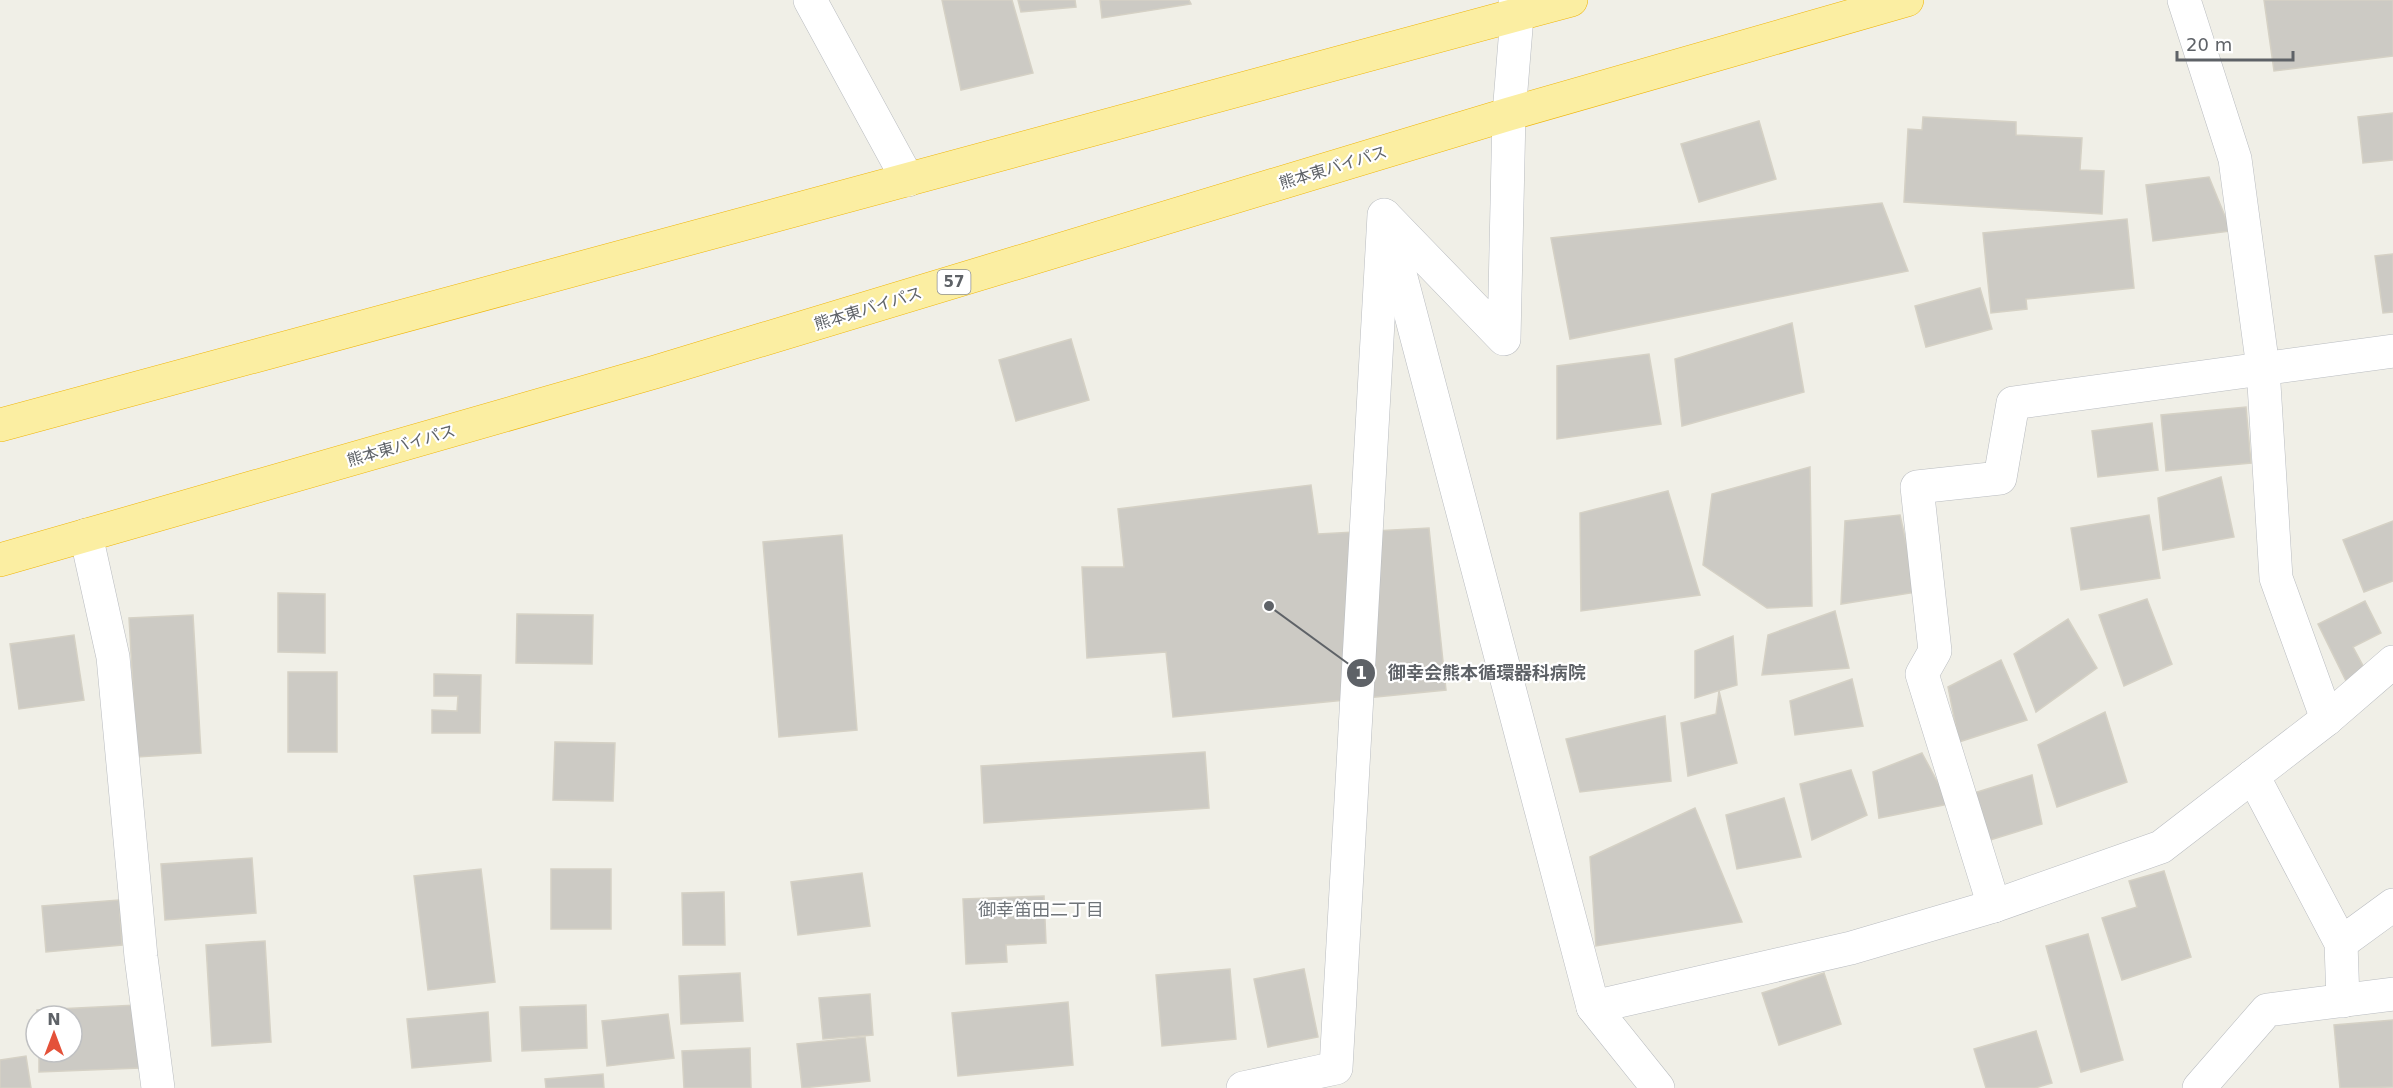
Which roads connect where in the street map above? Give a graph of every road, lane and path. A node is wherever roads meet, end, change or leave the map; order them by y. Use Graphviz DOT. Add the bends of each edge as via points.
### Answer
graph roads {
  1 [pos="810,0"];
  2 [pos="1571,0"];
  3 [pos="1907,0"];
  4 [pos="2184,0"];
  5 [pos="1516,8"];
  6 [pos="1509,114"];
  7 [pos="908,180"];
  8 [pos="1384,215"];
  9 [pos="2393,351"];
  10 [pos="2263,368"];
  11 [pos="0,425"];
  12 [pos="86,536"];
  13 [pos="0,560"];
  14 [pos="2393,662"];
  15 [pos="2327,719"];
  16 [pos="2253,776"];
  17 [pos="2393,905"];
  18 [pos="1994,906"];
  19 [pos="2341,943"];
  20 [pos="2393,994"];
  21 [pos="2343,1001"];
  22 [pos="1593,1007"];
  23 [pos="1338,1078"];
  24 [pos="158,1088"];
  25 [pos="1243,1088"];
  26 [pos="1658,1088"];
  27 [pos="2199,1088"];
  1 -- 7 [label="street"];
  2 -- 5 [label="highway"];
  3 -- 6 [label="highway, 熊本東バイパス / 57"];
  4 -- 10 [label="street" via="2235,159"];
  5 -- 6 [label="street"];
  5 -- 7 [label="highway"];
  6 -- 8 [label="street" via="1504,339"];
  6 -- 12 [label="highway, 熊本東バイパス / 57" via="655,372"];
  7 -- 11 [label="highway"];
  8 -- 22 [label="street"];
  8 -- 23 [label="street"];
  9 -- 10 [label="street"];
  10 -- 15 [label="street" via="2276,578"];
  10 -- 18 [label="street" via="2013,403 2000,478 1917,487 1935,651 1923,674"];
  12 -- 13 [label="highway, 熊本東バイパス / 57"];
  12 -- 24 [label="street" via="113,657 141,957"];
  14 -- 15 [label="street"];
  15 -- 16 [label="street"];
  16 -- 18 [label="street" via="2161,847"];
  16 -- 19 [label="street"];
  17 -- 19 [label="street"];
  18 -- 22 [label="street" via="1851,948"];
  19 -- 21 [label="street"];
  20 -- 21 [label="street"];
  21 -- 27 [label="street" via="2267,1010"];
  22 -- 26 [label="street"];
  23 -- 25 [label="street"];
}
